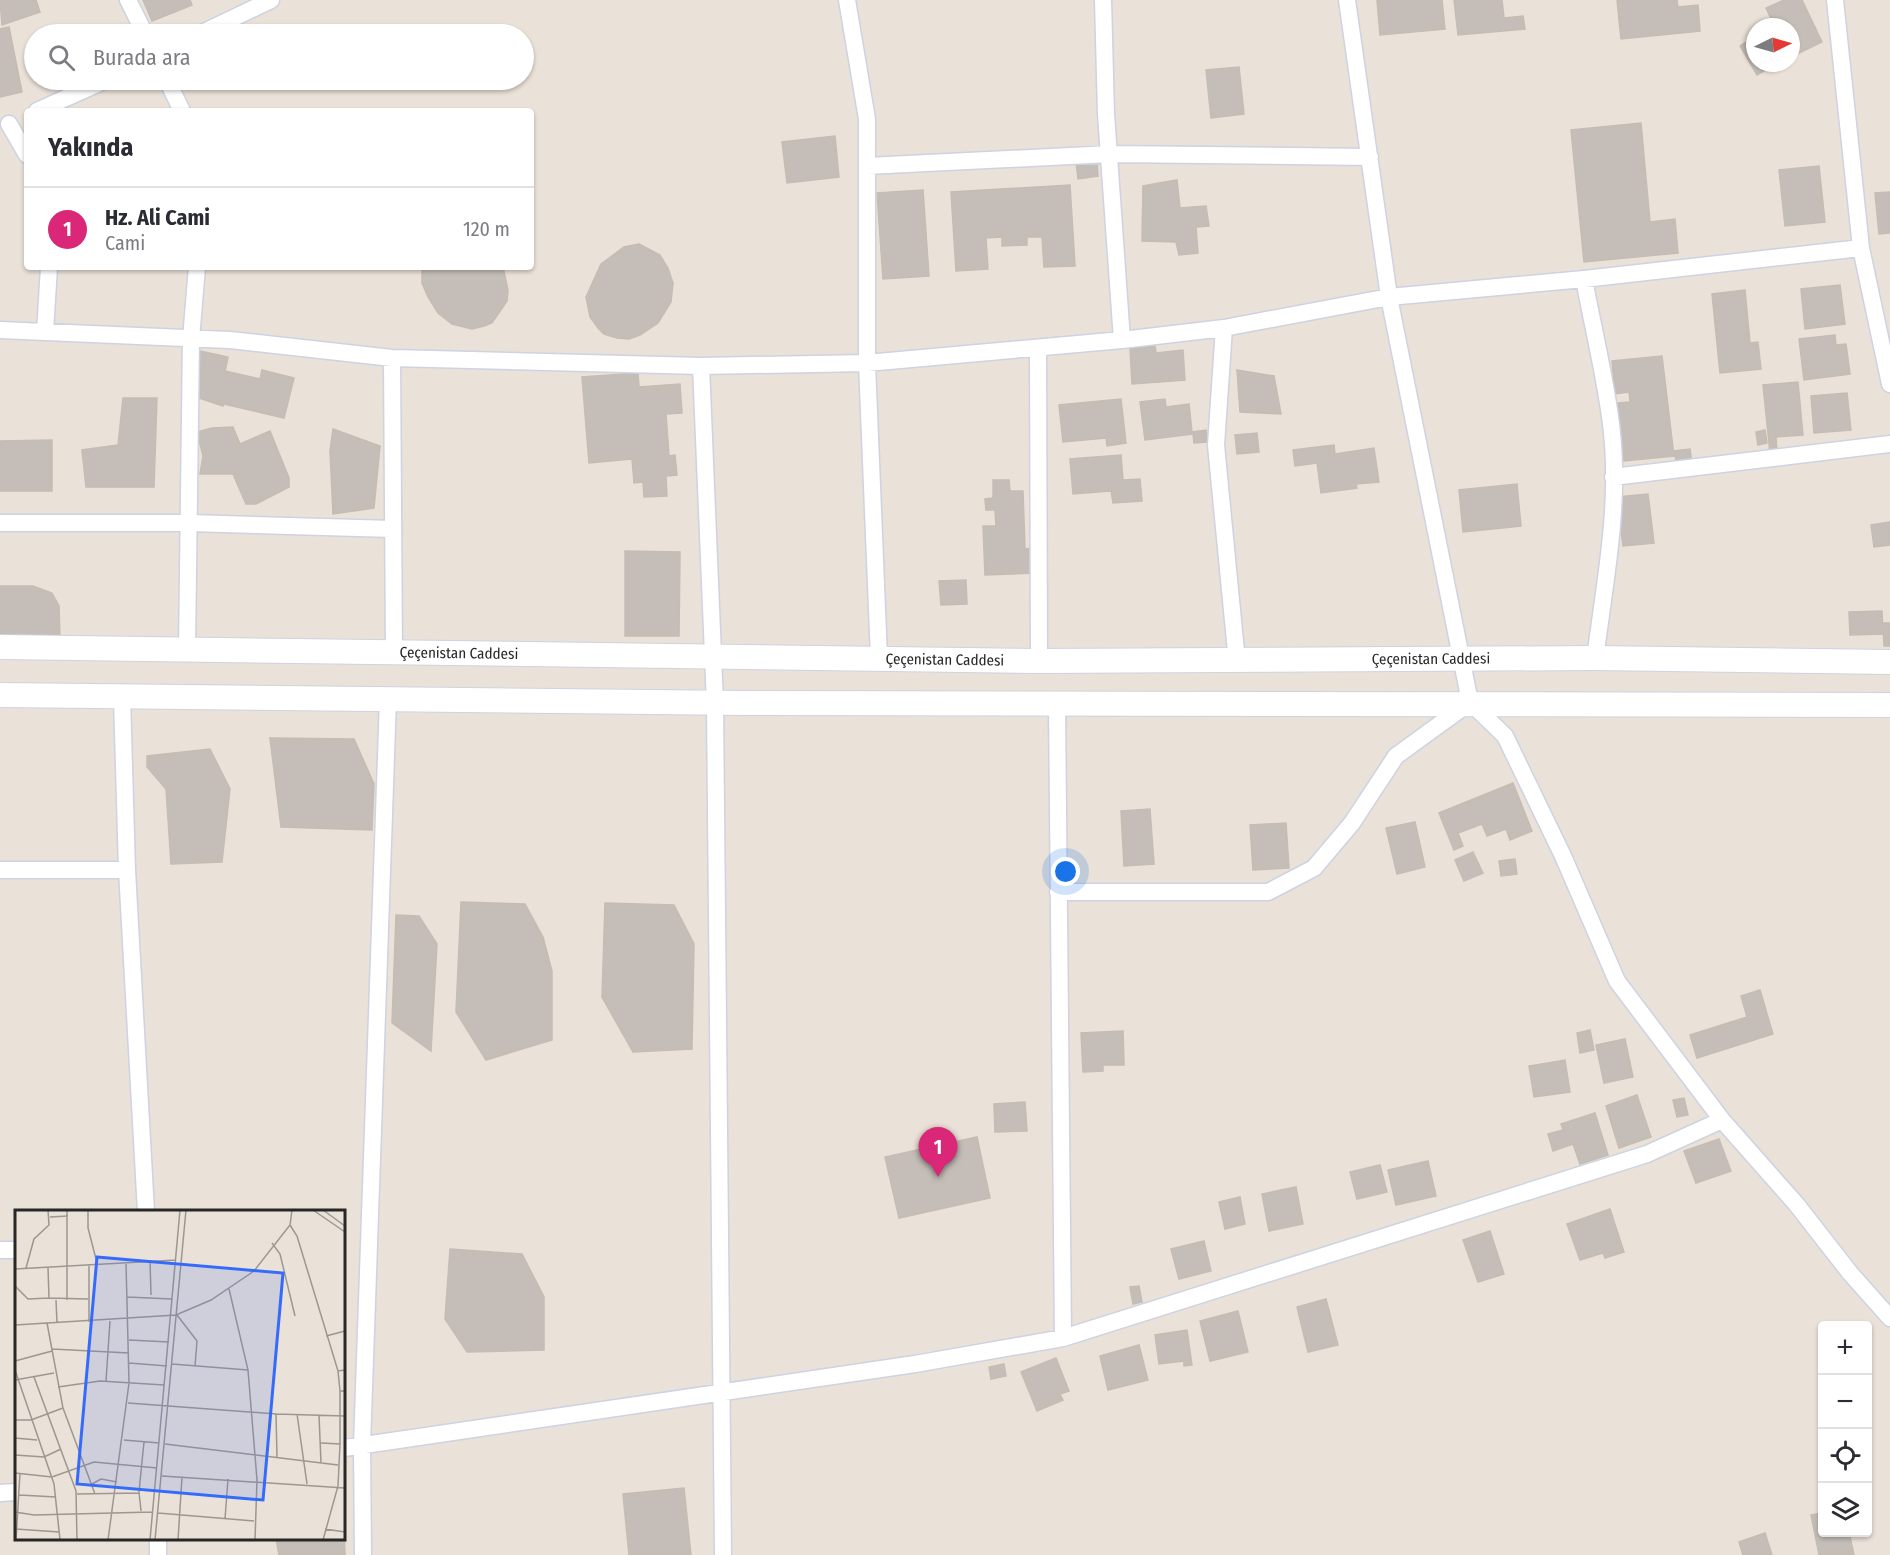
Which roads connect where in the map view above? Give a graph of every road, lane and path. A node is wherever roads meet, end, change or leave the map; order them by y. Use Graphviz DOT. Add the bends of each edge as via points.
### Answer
graph roads {
  1 [pos="128,0"];
  2 [pos="271,0"];
  3 [pos="847,0"];
  4 [pos="1103,0"];
  5 [pos="1347,0"];
  6 [pos="1840,2"];
  7 [pos="140,24"];
  8 [pos="221,24"];
  9 [pos="84,90"];
  10 [pos="172,90"];
  11 [pos="44,108"];
  12 [pos="181,108"];
  13 [pos="24,117"];
  14 [pos="4,126"];
  15 [pos="24,151"];
  16 [pos="1110,154"];
  17 [pos="1370,157"];
  18 [pos="867,166"];
  19 [pos="1861,248"];
  20 [pos="49,270"];
  21 [pos="197,270"];
  22 [pos="1584,279"];
  23 [pos="1389,297"];
  24 [pos="1224,328"];
  25 [pos="0,330"];
  26 [pos="45,332"];
  27 [pos="191,339"];
  28 [pos="1122,340"];
  29 [pos="1038,348"];
  30 [pos="392,358"];
  31 [pos="867,363"];
  32 [pos="701,366"];
  33 [pos="1890,384"];
  34 [pos="1890,444"];
  35 [pos="1613,477"];
  36 [pos="0,523"];
  37 [pos="189,523"];
  38 [pos="393,529"];
  39 [pos="0,647"];
  40 [pos="187,650"];
  41 [pos="394,652"];
  42 [pos="712,656"];
  43 [pos="879,658"];
  44 [pos="1595,658"];
  45 [pos="1460,660"];
  46 [pos="1039,661"];
  47 [pos="1237,662"];
  48 [pos="1890,662"];
  49 [pos="0,695"];
  50 [pos="122,697"];
  51 [pos="388,699"];
  52 [pos="1470,702"];
  53 [pos="715,703"];
  54 [pos="1057,704"];
  55 [pos="1890,705"];
  56 [pos="0,870"];
  57 [pos="128,870"];
  58 [pos="1058,892"];
  59 [pos="1722,1120"];
  60 [pos="146,1210"];
  61 [pos="1890,1318"];
  62 [pos="1063,1338"];
  63 [pos="720,1392"];
  64 [pos="362,1445"];
  65 [pos="345,1448"];
  66 [pos="15,1492"];
  67 [pos="0,1493"];
  68 [pos="363,1555"];
  69 [pos="723,1555"];
  1 -- 7 [label="street"];
  2 -- 8 [label="street"];
  3 -- 18 [label="street" via="867,119"];
  4 -- 16 [label="street"];
  5 -- 17 [label="street"];
  6 -- 19 [label="street"];
  9 -- 11 [label="street"];
  10 -- 12 [label="street"];
  13 -- 14 [label="street"];
  14 -- 15 [label="street"];
  16 -- 17 [label="street"];
  16 -- 18 [label="street"];
  16 -- 28 [label="street"];
  17 -- 23 [label="street"];
  18 -- 31 [label="street"];
  19 -- 22 [label="street"];
  19 -- 33 [label="street"];
  20 -- 26 [label="street"];
  21 -- 27 [label="street"];
  22 -- 23 [label="street"];
  22 -- 35 [label="street" via="1611,426"];
  23 -- 24 [label="street"];
  23 -- 45 [label="street"];
  24 -- 28 [label="street"];
  24 -- 47 [label="street" via="1216,446"];
  25 -- 26 [label="street"];
  26 -- 27 [label="street"];
  27 -- 30 [label="street"];
  27 -- 37 [label="street"];
  28 -- 29 [label="street"];
  29 -- 31 [label="street"];
  29 -- 46 [label="street"];
  30 -- 32 [label="street"];
  30 -- 38 [label="street"];
  31 -- 32 [label="street"];
  31 -- 43 [label="street"];
  32 -- 42 [label="street"];
  34 -- 35 [label="street"];
  35 -- 44 [label="street" via="1613,519"];
  36 -- 37 [label="street"];
  37 -- 38 [label="street"];
  37 -- 40 [label="street"];
  38 -- 41 [label="street"];
  39 -- 40 [label="main road, Çeçenistan Caddesi"];
  40 -- 41 [label="main road, Çeçenistan Caddesi"];
  41 -- 42 [label="main road, Çeçenistan Caddesi"];
  42 -- 43 [label="main road, Çeçenistan Caddesi"];
  42 -- 53 [label="street"];
  43 -- 46 [label="main road, Çeçenistan Caddesi"];
  44 -- 45 [label="main road, Çeçenistan Caddesi"];
  44 -- 48 [label="main road, Çeçenistan Caddesi"];
  45 -- 47 [label="main road, Çeçenistan Caddesi"];
  45 -- 52 [label="street"];
  46 -- 47 [label="main road, Çeçenistan Caddesi"];
  49 -- 50 [label="main road"];
  50 -- 51 [label="main road"];
  50 -- 57 [label="street"];
  51 -- 53 [label="main road"];
  51 -- 64 [label="street"];
  52 -- 54 [label="main road"];
  52 -- 55 [label="main road"];
  52 -- 58 [label="street" via="1396,756 1352,823 1314,868 1268,892"];
  52 -- 59 [label="street" via="1505,736 1617,981"];
  53 -- 54 [label="main road"];
  53 -- 63 [label="street"];
  54 -- 58 [label="street"];
  56 -- 57 [label="street"];
  57 -- 60 [label="street"];
  58 -- 62 [label="street"];
  59 -- 61 [label="street"];
  59 -- 62 [label="street" via="1647,1154"];
  62 -- 63 [label="street"];
  63 -- 64 [label="street"];
  63 -- 69 [label="street"];
  64 -- 65 [label="street"];
  64 -- 68 [label="street"];
  66 -- 67 [label="street"];
}
